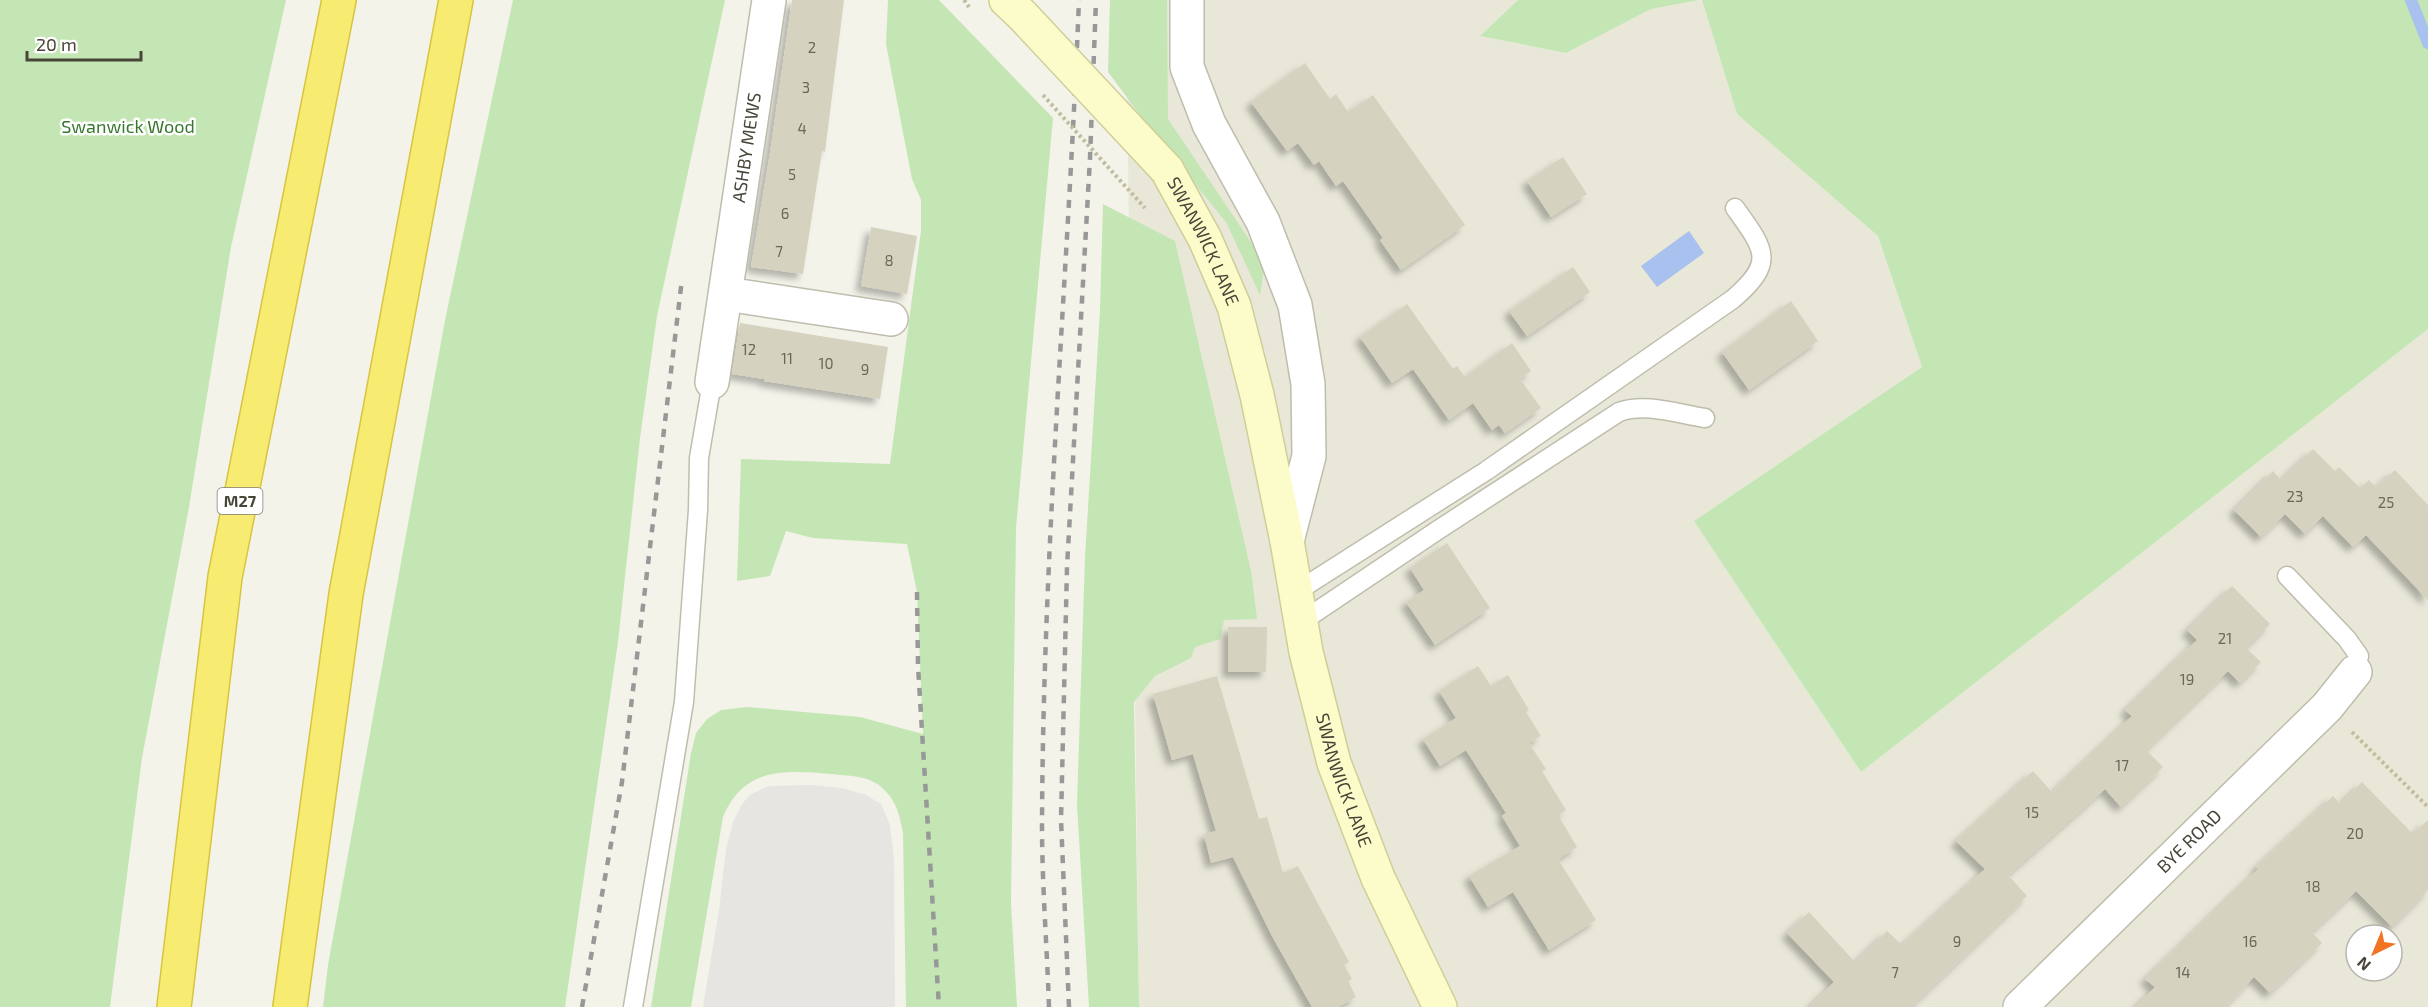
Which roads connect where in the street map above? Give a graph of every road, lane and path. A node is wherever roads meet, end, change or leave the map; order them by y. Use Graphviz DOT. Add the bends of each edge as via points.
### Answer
graph roads {
  1 [pos="339,0"];
  2 [pos="456,0"];
  3 [pos="769,0"];
  4 [pos="1188,0"];
  5 [pos="1015,8"];
  6 [pos="1039,90"];
  7 [pos="1145,208"];
  8 [pos="1735,208"];
  9 [pos="726,294"];
  10 [pos="891,319"];
  11 [pos="712,382"];
  12 [pos="1706,418"];
  13 [pos="1287,541"];
  14 [pos="2287,576"];
  15 [pos="1299,607"];
  16 [pos="2355,672"];
  17 [pos="2327,707"];
  18 [pos="2428,807"];
  19 [pos="174,1007"];
  20 [pos="290,1007"];
  21 [pos="633,1007"];
  22 [pos="1440,1007"];
  23 [pos="2020,1007"];
  1 -- 19 [label="highway, M27" via="225,577"];
  2 -- 20 [label="highway" via="346,594"];
  3 -- 9 [label="street, ASHBY MEWS"];
  4 -- 13 [label="street, SWANWICK LANE" via="1187,67 1209,124 1263,222 1295,305 1308,384 1310,456"];
  5 -- 13 [label="street, SWANWICK LANE, bridge" via="1167,170 1205,239 1234,306"];
  6 -- 7 [label="path, bridge"];
  8 -- 15 [label="lane" via="1763,255 1760,272 1733,299"];
  9 -- 10 [label="street"];
  9 -- 11 [label="street, ASHBY MEWS"];
  11 -- 21 [label="lane" via="699,458 684,702"];
  12 -- 15 [label="lane" via="1649,408 1631,407 1619,412 1438,530"];
  13 -- 15 [label="street, SWANWICK LANE"];
  14 -- 16 [label="lane" via="2347,639 2359,656"];
  15 -- 22 [label="street, SWANWICK LANE" via="1306,652 1334,763 1378,878"];
  16 -- 17 [label="street, BYE ROAD"];
  17 -- 18 [label="path"];
  17 -- 23 [label="street, BYE ROAD"];
}
